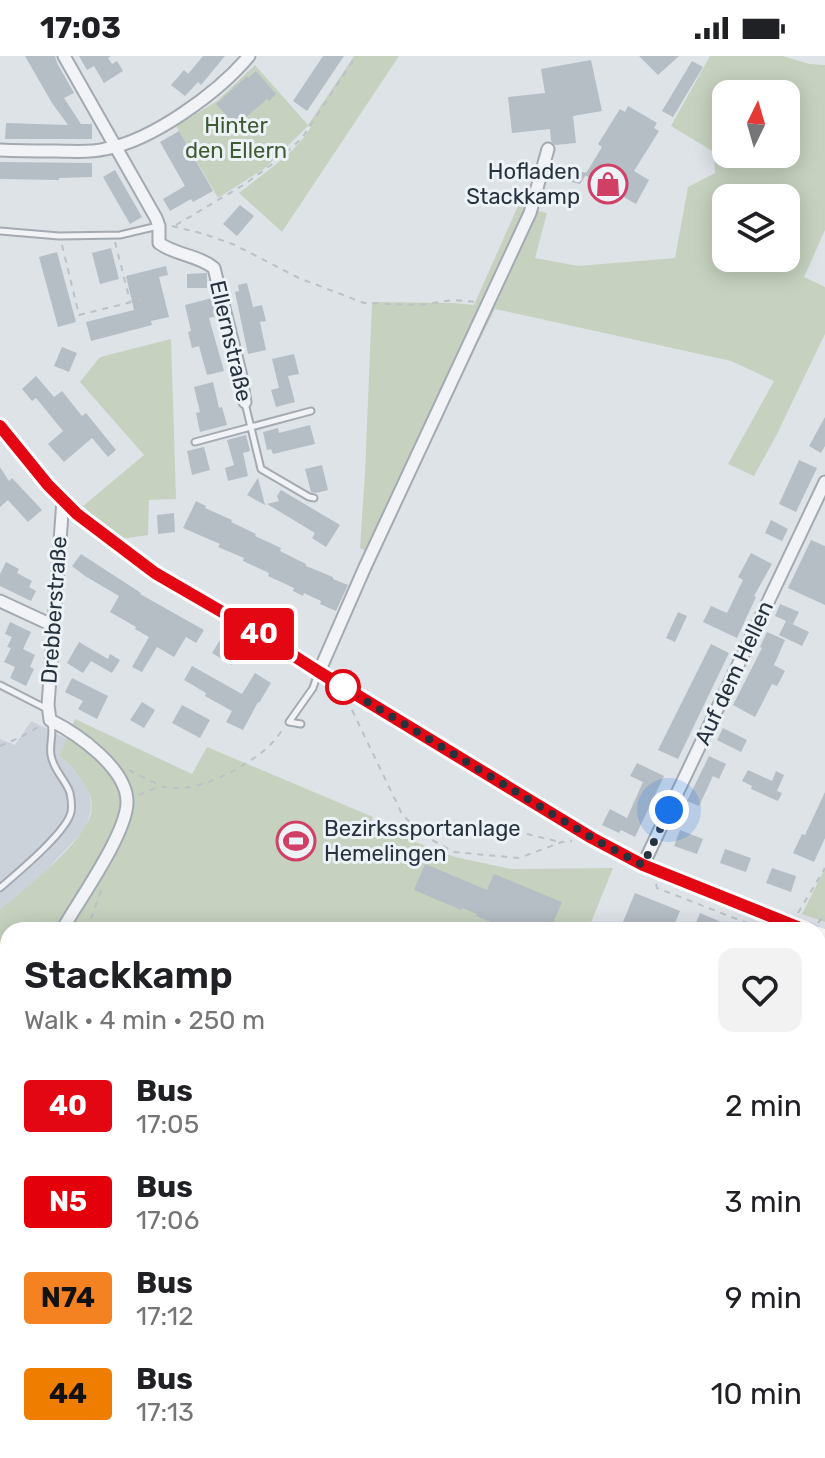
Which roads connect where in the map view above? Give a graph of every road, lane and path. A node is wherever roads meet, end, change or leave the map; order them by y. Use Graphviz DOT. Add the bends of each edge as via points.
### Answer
graph roads {
  1 [pos="64,56"];
  2 [pos="249,56"];
  3 [pos="356,56"];
  4 [pos="115,147"];
  5 [pos="548,149"];
  6 [pos="0,150"];
  7 [pos="159,226"];
  8 [pos="175,226"];
  9 [pos="0,231"];
  10 [pos="114,235"];
  11 [pos="59,236"];
  12 [pos="148,298"];
  13 [pos="130,303"];
  14 [pos="487,303"];
  15 [pos="245,402"];
  16 [pos="311,411"];
  17 [pos="0,426"];
  18 [pos="250,427"];
  19 [pos="195,442"];
  20 [pos="825,482"];
  21 [pos="314,498"];
  22 [pos="63,500"];
  23 [pos="0,601"];
  24 [pos="54,626"];
  25 [pos="319,672"];
  26 [pos="0,685"];
  27 [pos="348,690"];
  28 [pos="49,715"];
  29 [pos="289,722"];
  30 [pos="301,724"];
  31 [pos="0,746"];
  32 [pos="112,767"];
  33 [pos="160,786"];
  34 [pos="127,802"];
  35 [pos="515,831"];
  36 [pos="592,838"];
  37 [pos="562,842"];
  38 [pos="643,865"];
  39 [pos="825,868"];
  40 [pos="655,878"];
  41 [pos="0,888"];
  42 [pos="67,922"];
  43 [pos="744,922"];
  44 [pos="786,922"];
  45 [pos="800,922"];
  1 -- 4 [label="street, Ellernstraße"];
  2 -- 4 [label="street" via="209,95"];
  3 -- 8 [label="path" via="302,138 245,184"];
  4 -- 6 [label="street"];
  4 -- 7 [label="street, Ellernstraße"];
  5 -- 14 [label="street" via="530,213"];
  7 -- 8 [label="path"];
  7 -- 10 [label="lane"];
  7 -- 15 [label="street, Ellernstraße" via="154,247 214,268"];
  8 -- 14 [label="path" via="235,245 364,303"];
  9 -- 11 [label="lane"];
  10 -- 11 [label="lane"];
  10 -- 13 [label="path"];
  11 -- 13 [label="path" via="79,315"];
  12 -- 13 [label="path"];
  14 -- 25 [label="street"];
  15 -- 18 [label="lane, Ellernstraße"];
  16 -- 18 [label="lane, Ellernstraße"];
  17 -- 22 [label="main road"];
  18 -- 19 [label="lane, Ellernstraße"];
  18 -- 21 [label="lane, Ellernstraße" via="261,469"];
  20 -- 38 [label="street, Auf dem Hellen"];
  22 -- 24 [label="street, Drebberstraße"];
  22 -- 25 [label="main road" via="155,573"];
  23 -- 24 [label="street"];
  24 -- 28 [label="street, Drebberstraße"];
  25 -- 27 [label="main road"];
  25 -- 29 [label="lane"];
  26 -- 28 [label="lane"];
  27 -- 36 [label="main road"];
  27 -- 37 [label="path" via="347,698 402,814 421,834 454,852 519,858"];
  28 -- 31 [label="path"];
  28 -- 32 [label="street"];
  28 -- 41 [label="lane" via="51,755 70,793 72,811 65,827"];
  29 -- 30 [label="lane"];
  29 -- 33 [label="path" via="269,747 243,765 197,786"];
  32 -- 33 [label="path"];
  32 -- 34 [label="street" via="120,775"];
  33 -- 34 [label="path"];
  34 -- 42 [label="street" via="113,845"];
  35 -- 37 [label="path"];
  36 -- 37 [label="path"];
  36 -- 38 [label="main road"];
  38 -- 44 [label="main road"];
  39 -- 45 [label="path"];
  40 -- 43 [label="path" via="657,888"];
}
